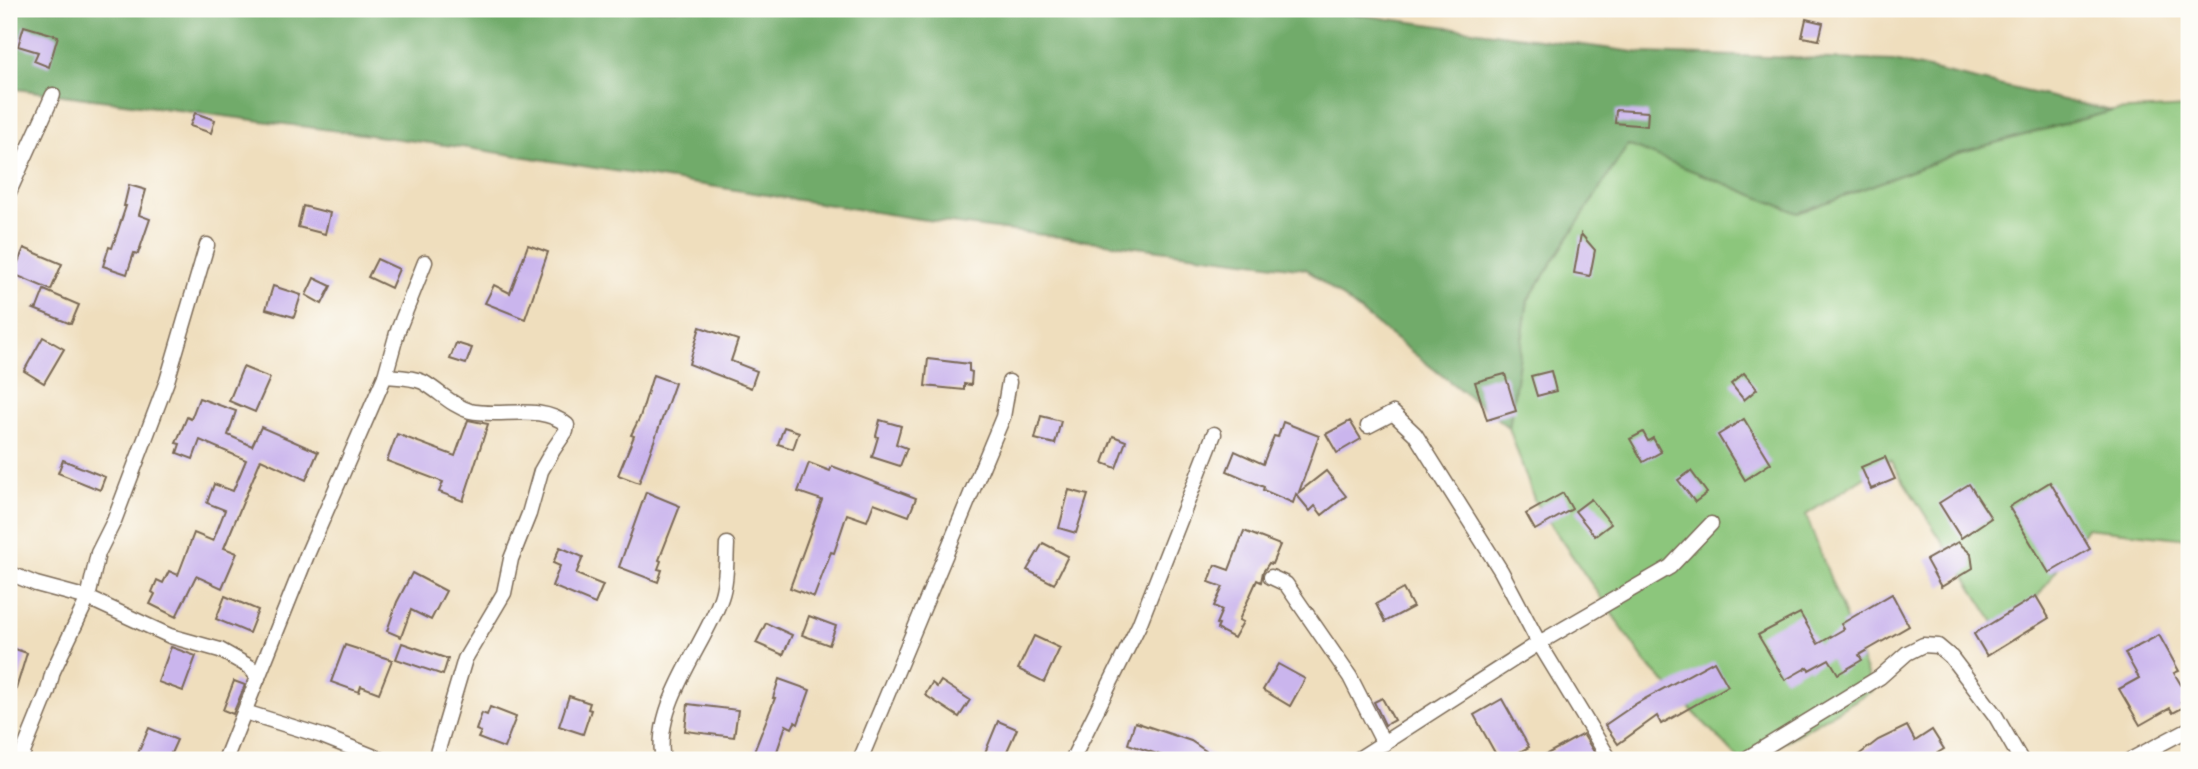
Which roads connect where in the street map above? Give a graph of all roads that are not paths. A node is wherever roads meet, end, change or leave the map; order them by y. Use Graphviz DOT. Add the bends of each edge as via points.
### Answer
graph roads {
  1 [pos="53,95"];
  2 [pos="9,192"];
  3 [pos="207,245"];
  4 [pos="425,262"];
  5 [pos="385,376"];
  6 [pos="1009,382"];
  7 [pos="1368,426"];
  8 [pos="1214,434"];
  9 [pos="1711,524"];
  10 [pos="727,544"];
  11 [pos="9,573"];
  12 [pos="1271,577"];
  13 [pos="88,598"];
  14 [pos="1539,643"];
  15 [pos="258,678"];
  16 [pos="245,712"];
  17 [pos="2189,729"];
  18 [pos="1384,744"];
  19 [pos="20,760"];
  20 [pos="225,760"];
  21 [pos="382,760"];
  22 [pos="439,760"];
  23 [pos="663,760"];
  24 [pos="860,760"];
  25 [pos="1072,760"];
  26 [pos="1357,760"];
  27 [pos="1610,760"];
  28 [pos="1744,760"];
  29 [pos="2021,760"];
  30 [pos="2130,760"];
  1 -- 2 [label="street"];
  3 -- 13 [label="street" via="167,382 98,553"];
  4 -- 5 [label="street"];
  5 -- 15 [label="street"];
  5 -- 22 [label="street" via="421,381 470,411 523,411 561,419 567,425 541,471 504,593 465,659 437,753"];
  6 -- 24 [label="street" via="1003,417"];
  7 -- 14 [label="street" via="1393,413 1415,435 1501,571"];
  8 -- 25 [label="street" via="1139,625"];
  9 -- 14 [label="street" via="1670,567"];
  10 -- 23 [label="street" via="720,600 672,699"];
  11 -- 13 [label="street"];
  12 -- 18 [label="street" via="1286,584 1350,677"];
  13 -- 15 [label="street" via="170,636 237,657"];
  13 -- 19 [label="street" via="53,671"];
  14 -- 18 [label="street"];
  14 -- 27 [label="street"];
  15 -- 16 [label="street"];
  16 -- 20 [label="street"];
  16 -- 21 [label="street"];
  17 -- 30 [label="street"];
  18 -- 26 [label="street"];
  28 -- 29 [label="street" via="1880,677 1923,645 1938,646 1951,657 1995,715"];
}
